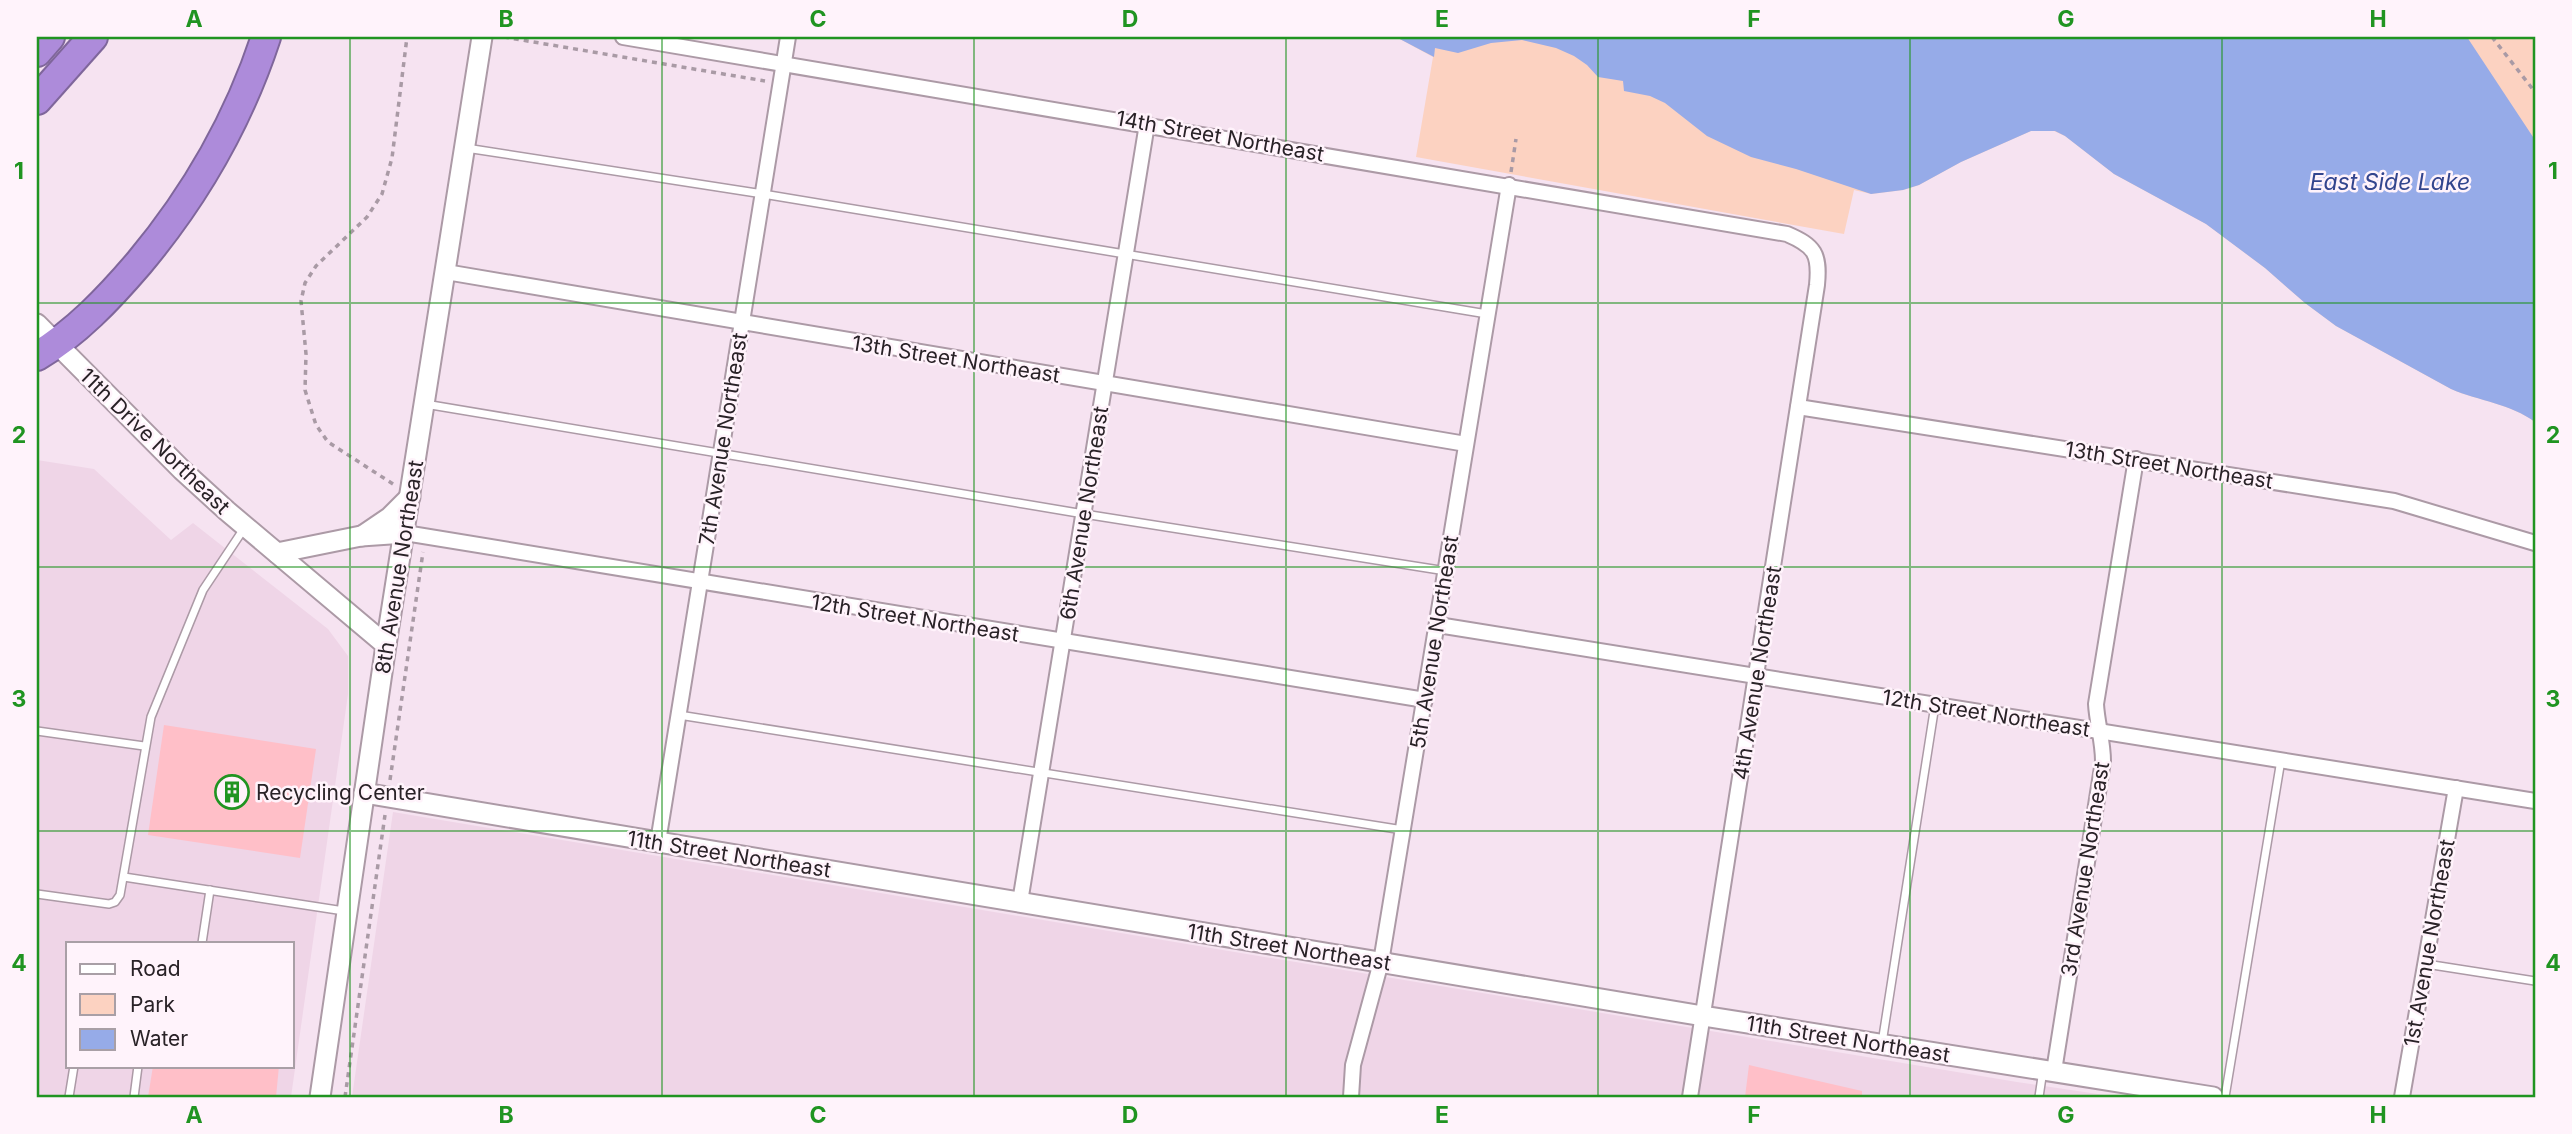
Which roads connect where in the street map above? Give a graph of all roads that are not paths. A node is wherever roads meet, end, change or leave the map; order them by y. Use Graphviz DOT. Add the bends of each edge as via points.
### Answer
graph roads {
  1 [pos="50,37"];
  2 [pos="93,37"];
  3 [pos="266,37"];
  4 [pos="482,37"];
  5 [pos="623,37"];
  6 [pos="788,37"];
  7 [pos="37,52"];
  8 [pos="784,64"];
  9 [pos="37,100"];
  10 [pos="1147,124"];
  11 [pos="465,148"];
  12 [pos="1509,185"];
  13 [pos="763,194"];
  14 [pos="1813,249"];
  15 [pos="1126,254"];
  16 [pos="446,272"];
  17 [pos="1488,314"];
  18 [pos="742,323"];
  19 [pos="37,324"];
  20 [pos="46,351"];
  21 [pos="1105,383"];
  22 [pos="425,404"];
  23 [pos="1798,407"];
  24 [pos="1466,444"];
  25 [pos="721,453"];
  26 [pos="2136,459"];
  27 [pos="410,497"];
  28 [pos="1084,514"];
  29 [pos="245,526"];
  30 [pos="405,533"];
  31 [pos="361,537"];
  32 [pos="2535,542"];
  33 [pos="277,553"];
  34 [pos="1446,571"];
  35 [pos="700,583"];
  36 [pos="1438,625"];
  37 [pos="1063,642"];
  38 [pos="386,645"];
  39 [pos="1756,677"];
  40 [pos="1425,701"];
  41 [pos="1936,705"];
  42 [pos="679,715"];
  43 [pos="37,731"];
  44 [pos="2101,732"];
  45 [pos="144,746"];
  46 [pos="2281,760"];
  47 [pos="1041,774"];
  48 [pos="2456,788"];
  49 [pos="365,793"];
  50 [pos="2535,801"];
  51 [pos="1403,831"];
  52 [pos="658,842"];
  53 [pos="124,877"];
  54 [pos="210,890"];
  55 [pos="37,894"];
  56 [pos="1020,902"];
  57 [pos="347,912"];
  58 [pos="202,942"];
  59 [pos="1381,962"];
  60 [pos="2425,964"];
  61 [pos="2535,981"];
  62 [pos="1703,1016"];
  63 [pos="1882,1044"];
  64 [pos="74,1068"];
  65 [pos="138,1068"];
  66 [pos="2048,1070"];
  67 [pos="69,1097"];
  68 [pos="134,1097"];
  69 [pos="320,1097"];
  70 [pos="1352,1097"];
  71 [pos="1690,1097"];
  72 [pos="2039,1097"];
  73 [pos="2213,1097"];
  74 [pos="2225,1097"];
  75 [pos="2402,1097"];
  1 -- 7 [label="highway"];
  2 -- 9 [label="highway"];
  3 -- 20 [label="highway" via="229,131 187,201 124,281"];
  4 -- 11 [label="street, 8th Avenue Northeast"];
  5 -- 8 [label="street, 14th Street Northeast"];
  6 -- 8 [label="street, 7th Avenue Northeast"];
  8 -- 10 [label="street, 14th Street Northeast"];
  8 -- 13 [label="street, 7th Avenue Northeast"];
  10 -- 12 [label="street, 14th Street Northeast"];
  10 -- 15 [label="street, 6th Avenue Northeast"];
  11 -- 13 [label="lane"];
  11 -- 16 [label="street, 8th Avenue Northeast"];
  12 -- 14 [label="street, 14th Street Northeast" via="1787,234"];
  12 -- 17 [label="street, 5th Avenue Northeast"];
  13 -- 15 [label="lane"];
  13 -- 18 [label="street, 7th Avenue Northeast"];
  14 -- 23 [label="street, 4th Avenue Northeast" via="1819,268"];
  15 -- 17 [label="lane"];
  15 -- 21 [label="street, 6th Avenue Northeast"];
  16 -- 18 [label="street, 13th Street Northeast"];
  16 -- 22 [label="street, 8th Avenue Northeast"];
  17 -- 24 [label="street, 5th Avenue Northeast"];
  18 -- 21 [label="street, 13th Street Northeast"];
  18 -- 25 [label="street, 7th Avenue Northeast"];
  19 -- 20 [label="street, 11th Drive Northeast"];
  20 -- 29 [label="street, 11th Drive Northeast"];
  21 -- 24 [label="street, 13th Street Northeast"];
  21 -- 28 [label="street, 6th Avenue Northeast"];
  22 -- 25 [label="lane"];
  22 -- 27 [label="street, 8th Avenue Northeast"];
  23 -- 26 [label="street, 13th Street Northeast"];
  23 -- 39 [label="street, 4th Avenue Northeast"];
  24 -- 34 [label="street, 5th Avenue Northeast"];
  25 -- 28 [label="lane"];
  25 -- 35 [label="street, 7th Avenue Northeast"];
  26 -- 32 [label="street, 13th Street Northeast" via="2394,501"];
  26 -- 44 [label="street, 3rd Avenue Northeast" via="2096,704"];
  27 -- 30 [label="street, 8th Avenue Northeast"];
  27 -- 31 [label="street"];
  28 -- 34 [label="lane"];
  28 -- 37 [label="street, 6th Avenue Northeast"];
  29 -- 33 [label="street, 11th Drive Northeast"];
  29 -- 45 [label="lane" via="203,590 151,717"];
  30 -- 31 [label="street"];
  30 -- 35 [label="street, 12th Street Northeast"];
  30 -- 38 [label="street, 8th Avenue Northeast"];
  31 -- 33 [label="street"];
  33 -- 38 [label="street, 11th Drive Northeast"];
  34 -- 36 [label="street, 5th Avenue Northeast"];
  35 -- 37 [label="street, 12th Street Northeast"];
  35 -- 42 [label="street, 7th Avenue Northeast"];
  36 -- 39 [label="street, 12th Street Northeast"];
  36 -- 40 [label="street, 5th Avenue Northeast"];
  37 -- 40 [label="street, 12th Street Northeast"];
  37 -- 47 [label="street, 6th Avenue Northeast"];
  38 -- 49 [label="street, 8th Avenue Northeast"];
  39 -- 41 [label="street, 12th Street Northeast"];
  39 -- 62 [label="street, 4th Avenue Northeast"];
  40 -- 51 [label="street, 5th Avenue Northeast"];
  41 -- 44 [label="street, 12th Street Northeast"];
  41 -- 63 [label="lane"];
  42 -- 47 [label="lane"];
  42 -- 52 [label="street, 7th Avenue Northeast"];
  43 -- 45 [label="lane"];
  44 -- 46 [label="street, 12th Street Northeast"];
  44 -- 66 [label="street, 3rd Avenue Northeast" via="2103,761"];
  45 -- 53 [label="lane"];
  46 -- 48 [label="street, 12th Street Northeast"];
  46 -- 74 [label="lane"];
  47 -- 51 [label="lane"];
  47 -- 56 [label="street, 6th Avenue Northeast"];
  48 -- 50 [label="street, 12th Street Northeast"];
  48 -- 60 [label="street, 1st Avenue Northeast"];
  49 -- 52 [label="street, 11th Street Northeast"];
  49 -- 57 [label="street, 8th Avenue Northeast"];
  51 -- 59 [label="street, 5th Avenue Northeast"];
  52 -- 56 [label="street, 11th Street Northeast"];
  53 -- 54 [label="lane"];
  53 -- 55 [label="lane" via="120,895 109,904"];
  54 -- 57 [label="lane"];
  54 -- 58 [label="lane"];
  56 -- 59 [label="street, 11th Street Northeast"];
  57 -- 69 [label="street, 8th Avenue Northeast"];
  59 -- 62 [label="street, 11th Street Northeast"];
  59 -- 70 [label="street, 5th Avenue Northeast" via="1353,1065"];
  60 -- 61 [label="lane"];
  60 -- 75 [label="street, 1st Avenue Northeast"];
  62 -- 63 [label="street, 11th Street Northeast"];
  62 -- 71 [label="street, 4th Avenue Northeast"];
  63 -- 66 [label="street, 11th Street Northeast"];
  64 -- 67 [label="lane"];
  65 -- 68 [label="lane"];
  66 -- 72 [label="lane"];
  66 -- 73 [label="street, 11th Street Northeast"];
}
